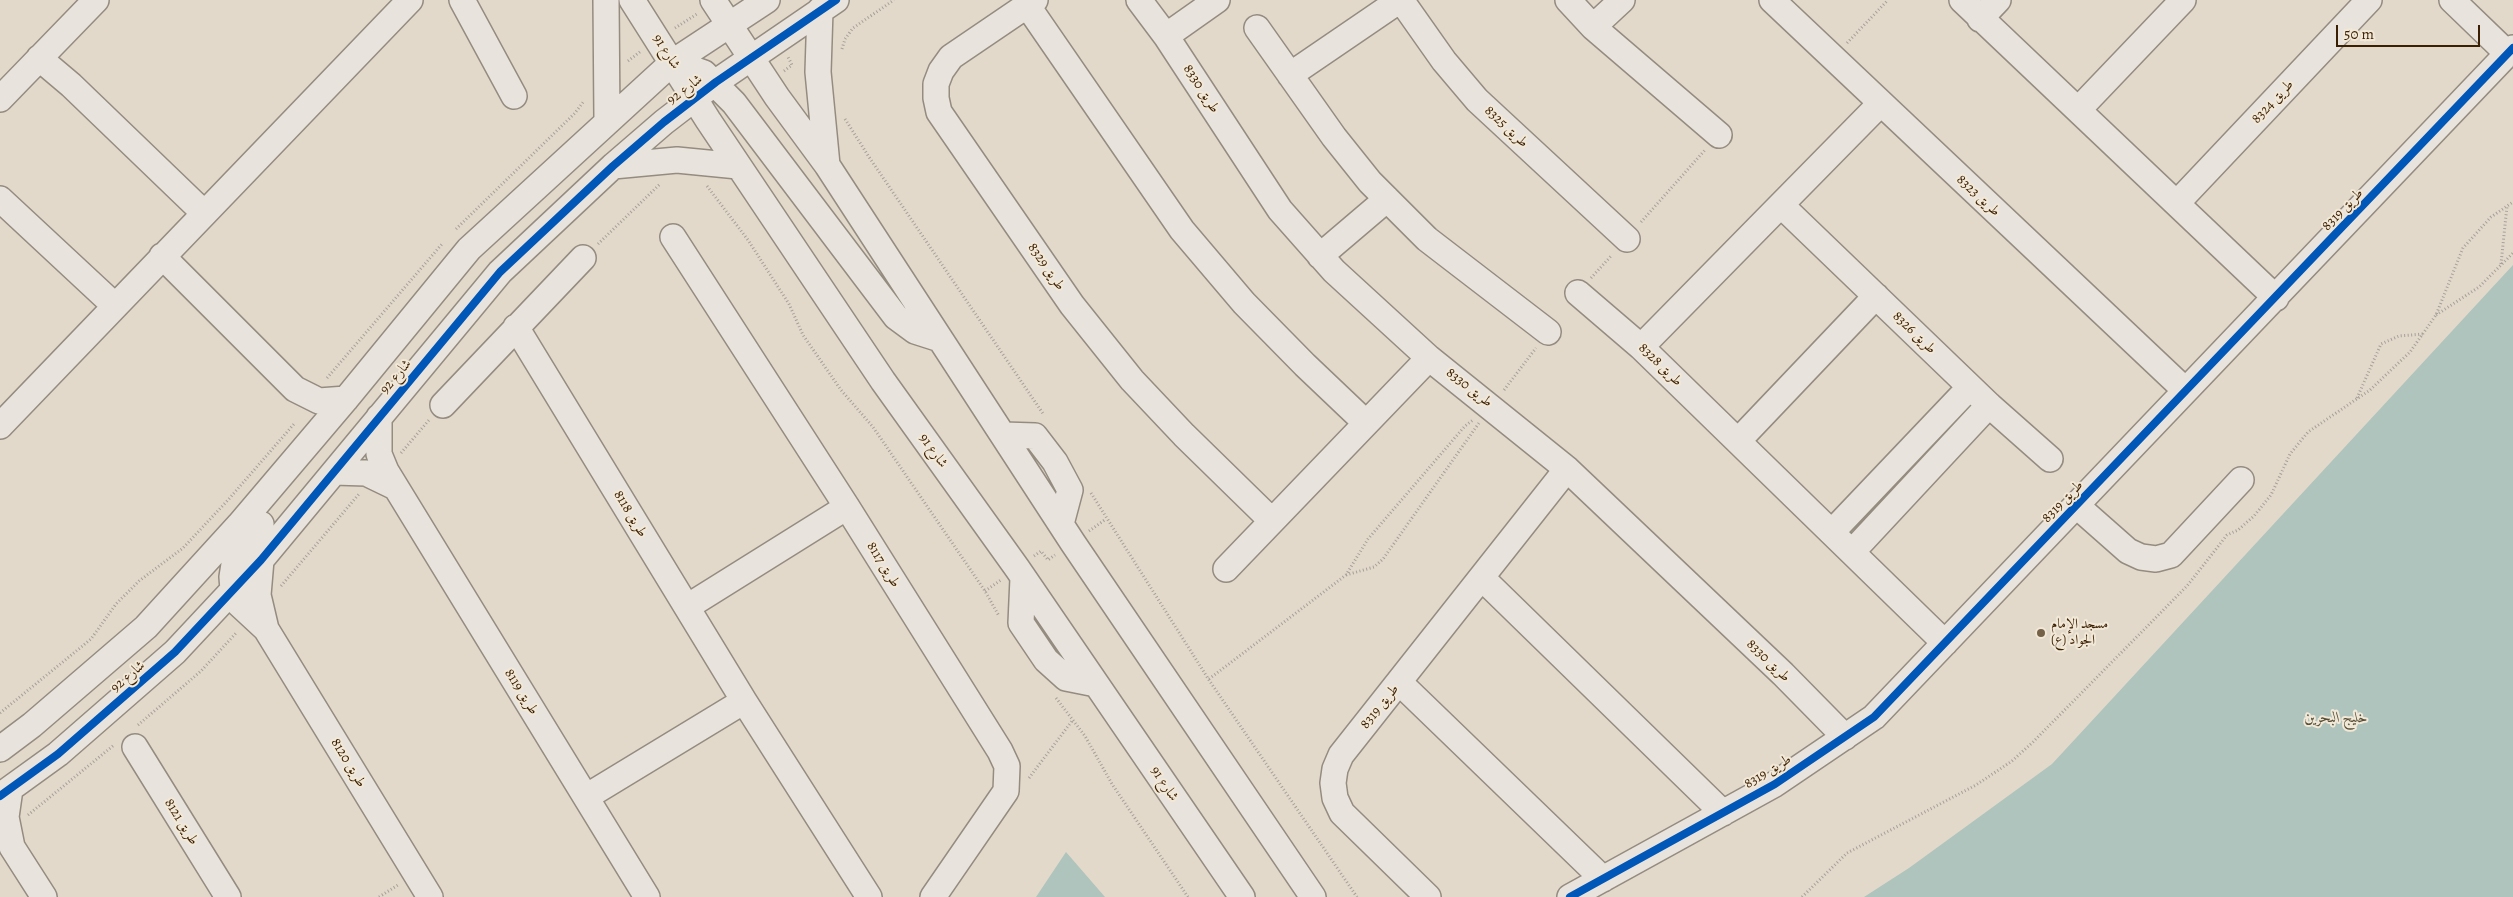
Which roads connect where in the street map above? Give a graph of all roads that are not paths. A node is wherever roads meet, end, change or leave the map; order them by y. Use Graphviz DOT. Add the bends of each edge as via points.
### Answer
graph roads {
  1 [pos="96,0"];
  2 [pos="410,0"];
  3 [pos="462,0"];
  4 [pos="606,0"];
  5 [pos="632,0"];
  6 [pos="713,0"];
  7 [pos="768,0"];
  8 [pos="1139,0"];
  9 [pos="1217,0"];
  10 [pos="1401,0"];
  11 [pos="1568,0"];
  12 [pos="1622,0"];
  13 [pos="1962,0"];
  14 [pos="1998,0"];
  15 [pos="2183,0"];
  16 [pos="2369,0"];
  17 [pos="2452,0"];
  18 [pos="1778,2"];
  19 [pos="1031,3"];
  20 [pos="828,5"];
  21 [pos="1980,19"];
  22 [pos="730,25"];
  23 [pos="1593,27"];
  24 [pos="1257,28"];
  25 [pos="1166,36"];
  26 [pos="2510,51"];
  27 [pos="752,57"];
  28 [pos="39,58"];
  29 [pos="672,62"];
  30 [pos="1290,75"];
  31 [pos="716,82"];
  32 [pos="514,96"];
  33 [pos="695,98"];
  34 [pos="0,99"];
  35 [pos="1880,104"];
  36 [pos="2078,110"];
  37 [pos="607,120"];
  38 [pos="1719,135"];
  39 [pos="826,165"];
  40 [pos="613,166"];
  41 [pos="738,166"];
  42 [pos="0,199"];
  43 [pos="1387,199"];
  44 [pos="2176,203"];
  45 [pos="1781,205"];
  46 [pos="204,213"];
  47 [pos="672,237"];
  48 [pos="1627,239"];
  49 [pos="162,256"];
  50 [pos="1320,256"];
  51 [pos="583,258"];
  52 [pos="1578,294"];
  53 [pos="1876,296"];
  54 [pos="2276,298"];
  55 [pos="114,305"];
  56 [pos="516,327"];
  57 [pos="1548,332"];
  58 [pos="940,339"];
  59 [pos="1641,347"];
  60 [pos="1429,358"];
  61 [pos="1970,387"];
  62 [pos="2185,390"];
  63 [pos="304,399"];
  64 [pos="346,399"];
  65 [pos="443,405"];
  66 [pos="1989,405"];
  67 [pos="380,417"];
  68 [pos="1366,423"];
  69 [pos="0,426"];
  70 [pos="313,438"];
  71 [pos="1738,441"];
  72 [pos="2050,459"];
  73 [pos="287,468"];
  74 [pos="1567,469"];
  75 [pos="334,472"];
  76 [pos="385,478"];
  77 [pos="2242,480"];
  78 [pos="2077,506"];
  79 [pos="847,507"];
  80 [pos="1272,521"];
  81 [pos="1832,532"];
  82 [pos="1852,552"];
  83 [pos="260,560"];
  84 [pos="1226,569"];
  85 [pos="1482,578"];
  86 [pos="233,590"];
  87 [pos="687,607"];
  88 [pos="263,620"];
  89 [pos="1945,643"];
  90 [pos="1399,682"];
  91 [pos="744,701"];
  92 [pos="1845,737"];
  93 [pos="2,746"];
  94 [pos="135,747"];
  95 [pos="5,793"];
  96 [pos="586,797"];
  97 [pos="1723,813"];
  98 [pos="6,843"];
  99 [pos="1603,879"];
  100 [pos="44,897"];
  101 [pos="228,897"];
  102 [pos="430,897"];
  103 [pos="647,897"];
  104 [pos="869,897"];
  105 [pos="933,897"];
  106 [pos="1242,897"];
  107 [pos="1313,897"];
  108 [pos="1428,897"];
  109 [pos="1570,897"];
  1 -- 28 [label="street"];
  2 -- 46 [label="street"];
  3 -- 32 [label="street"];
  4 -- 37 [label="street"];
  5 -- 29 [label="street, شارع 91"];
  6 -- 22 [label="street"];
  7 -- 22 [label="street, شارع 92"];
  8 -- 25 [label="street, طريق 8330"];
  9 -- 25 [label="street"];
  10 -- 30 [label="street"];
  10 -- 48 [label="street, طريق 8325" via="1444,61 1477,100"];
  11 -- 23 [label="street"];
  12 -- 23 [label="street"];
  13 -- 21 [label="street"];
  14 -- 21 [label="street"];
  15 -- 36 [label="street"];
  16 -- 44 [label="street, طريق 8324"];
  17 -- 26 [label="street"];
  18 -- 35 [label="street, طريق 8323"];
  19 -- 68 [label="street, طريق 8329" via="1182,230 1244,303"];
  19 -- 80 [label="street, طريق 8329" via="952,56 941,70 936,84 939,112 1072,305 1126,372 1184,435"];
  20 -- 27 [label="street, شارع 92"];
  20 -- 39 [label="street" via="818,72"];
  21 -- 36 [label="street"];
  22 -- 27 [label="street"];
  22 -- 29 [label="street, شارع 92"];
  23 -- 38 [label="street"];
  24 -- 30 [label="street"];
  25 -- 50 [label="street, طريق 8330" via="1280,210"];
  26 -- 54 [label="street, طريق 8319"];
  27 -- 31 [label="street, شارع 92"];
  27 -- 39 [label="street"];
  28 -- 34 [label="street"];
  28 -- 46 [label="street"];
  29 -- 31 [label="street" via="704,73"];
  29 -- 33 [label="street, شارع 91"];
  29 -- 37 [label="street, شارع 92"];
  30 -- 43 [label="street" via="1334,137"];
  31 -- 33 [label="street, شارع 92"];
  31 -- 58 [label="street" via="896,317 915,331"];
  33 -- 40 [label="street, شارع 92"];
  33 -- 41 [label="street, شارع 91"];
  35 -- 45 [label="street"];
  35 -- 62 [label="street, طريق 8323"];
  36 -- 44 [label="street"];
  37 -- 64 [label="street, شارع 92" via="469,249"];
  39 -- 58 [label="street"];
  40 -- 41 [label="street" via="677,160"];
  40 -- 67 [label="street, شارع 92" via="500,272"];
  41 -- 106 [label="street, شارع 91" via="883,381 1020,573"];
  42 -- 55 [label="street"];
  43 -- 50 [label="street"];
  43 -- 57 [label="street" via="1427,239"];
  44 -- 54 [label="street"];
  45 -- 53 [label="street, طريق 8326"];
  45 -- 59 [label="street"];
  46 -- 49 [label="street"];
  47 -- 79 [label="street, طريق 8117"];
  49 -- 55 [label="street"];
  49 -- 63 [label="street"];
  50 -- 60 [label="street, طريق 8330"];
  51 -- 56 [label="street"];
  52 -- 59 [label="street, طريق 8328"];
  53 -- 61 [label="street, طريق 8326"];
  53 -- 71 [label="street"];
  54 -- 62 [label="street, طريق 8319"];
  55 -- 69 [label="street"];
  56 -- 65 [label="street"];
  56 -- 87 [label="street, طريق 8118"];
  58 -- 107 [label="street"];
  59 -- 71 [label="street, طريق 8328"];
  60 -- 68 [label="street"];
  60 -- 74 [label="street, طريق 8330"];
  61 -- 66 [label="street, طريق 8326"];
  61 -- 81 [label="street"];
  62 -- 78 [label="street, طريق 8319"];
  63 -- 64 [label="street" via="328,402"];
  63 -- 70 [label="street"];
  64 -- 70 [label="street, شارع 92"];
  66 -- 72 [label="street, طريق 8326"];
  66 -- 82 [label="street"];
  67 -- 75 [label="street, شارع 92"];
  67 -- 76 [label="street, طريق 8119" via="380,454"];
  68 -- 80 [label="street"];
  70 -- 73 [label="street, شارع 92"];
  71 -- 81 [label="street, طريق 8328"];
  73 -- 86 [label="street" via="289,488 235,558"];
  73 -- 93 [label="street, شارع 92" via="146,627 32,725"];
  74 -- 85 [label="street, طريق 8319"];
  74 -- 92 [label="street, طريق 8330"];
  75 -- 76 [label="street" via="350,471"];
  75 -- 83 [label="street, شارع 92"];
  76 -- 96 [label="street, طريق 8119"];
  77 -- 78 [label="street" via="2171,555 2156,559 2128,551"];
  78 -- 89 [label="street, طريق 8319"];
  79 -- 87 [label="street"];
  79 -- 105 [label="street, طريق 8117" via="1007,766 1006,791 998,806"];
  80 -- 84 [label="street"];
  81 -- 82 [label="street, طريق 8328"];
  82 -- 89 [label="street, طريق 8328"];
  83 -- 86 [label="street, شارع 92"];
  83 -- 88 [label="street, طريق 8120" via="258,577"];
  85 -- 90 [label="street, طريق 8319"];
  85 -- 97 [label="street"];
  86 -- 88 [label="street, طريق 8120" via="245,612"];
  86 -- 95 [label="street, شارع 92" via="175,652 58,754"];
  87 -- 91 [label="street, طريق 8118"];
  88 -- 102 [label="street, طريق 8120"];
  89 -- 92 [label="street, طريق 8319" via="1874,716"];
  90 -- 99 [label="street"];
  90 -- 108 [label="street, طريق 8319" via="1341,755 1333,783 1335,798 1342,813"];
  91 -- 96 [label="street"];
  91 -- 104 [label="street, طريق 8118"];
  92 -- 97 [label="street, طريق 8319" via="1775,784"];
  94 -- 101 [label="street, طريق 8121"];
  95 -- 98 [label="street"];
  96 -- 103 [label="street, طريق 8119"];
  97 -- 99 [label="street, طريق 8319"];
  98 -- 100 [label="street"];
  99 -- 109 [label="street, طريق 8319"];
}
